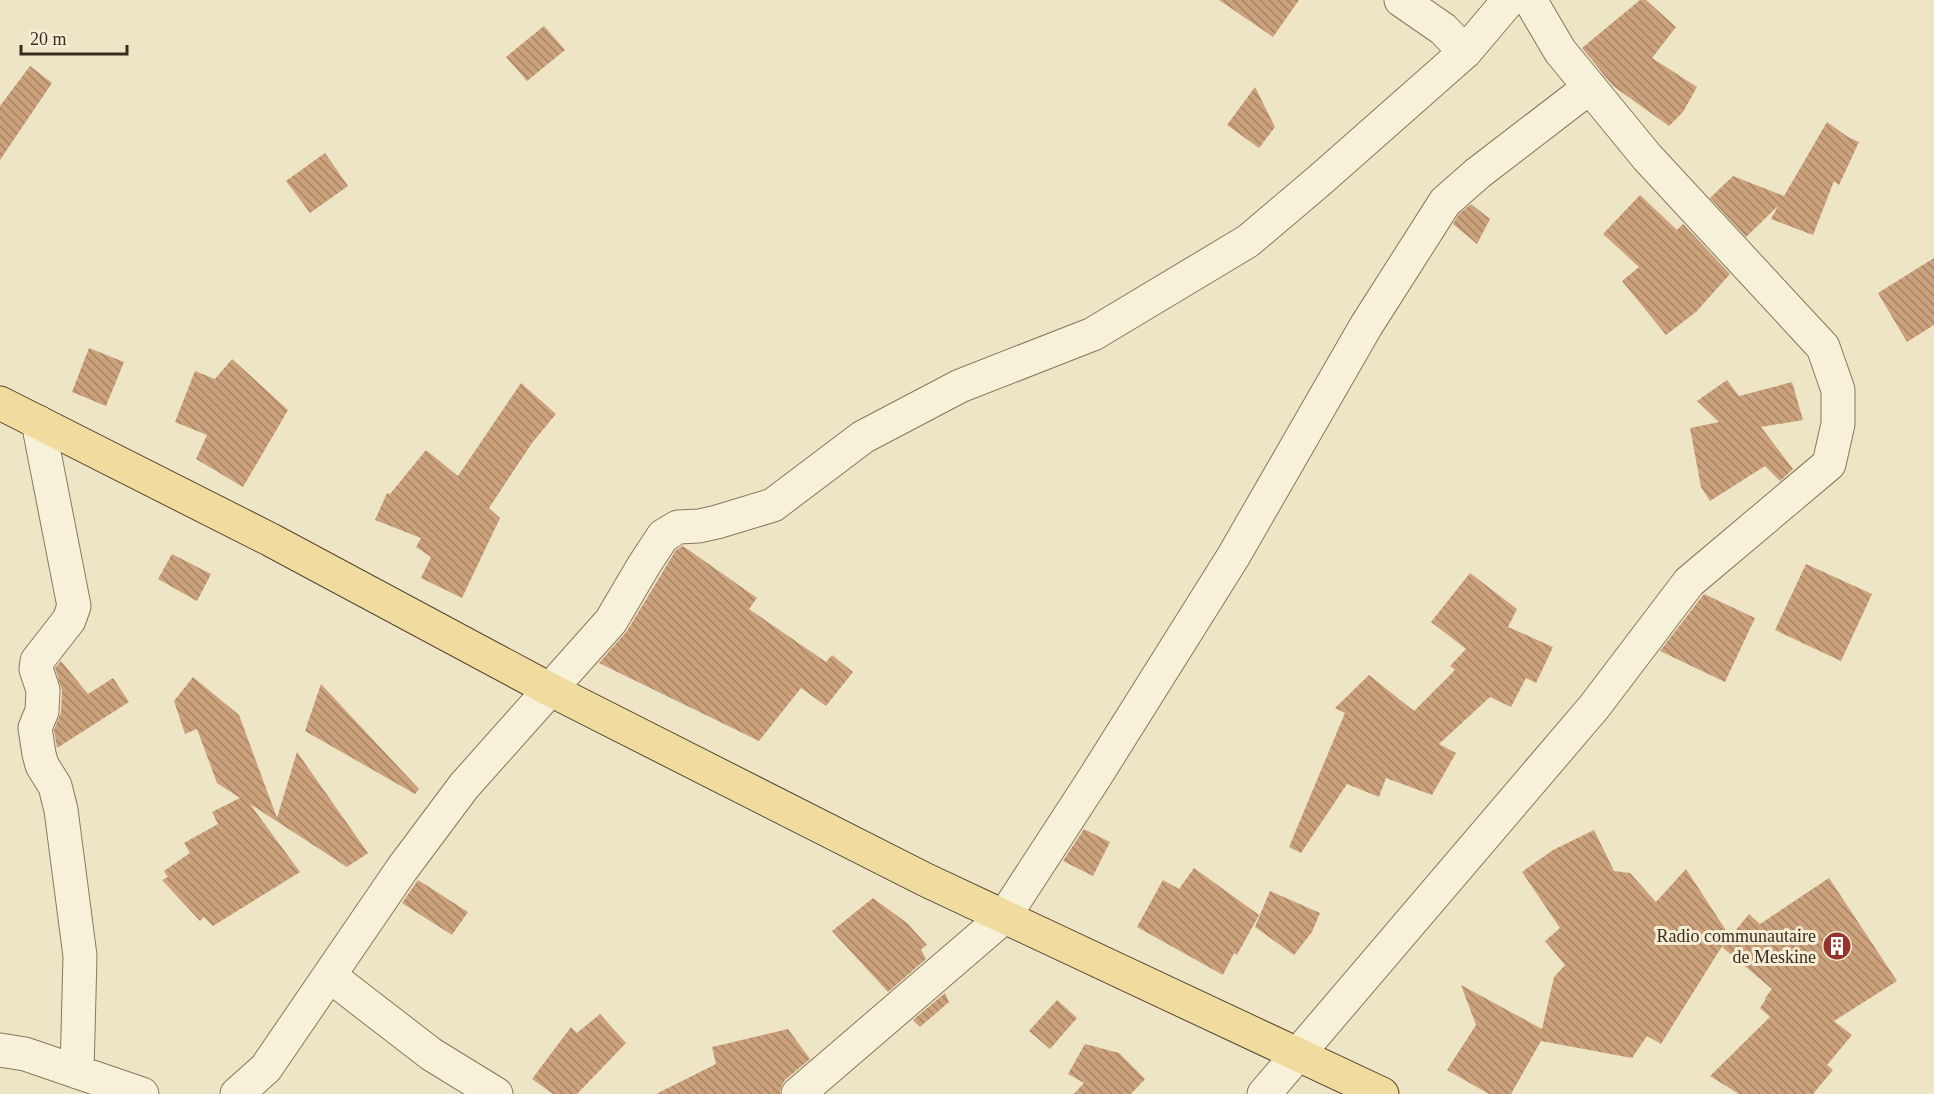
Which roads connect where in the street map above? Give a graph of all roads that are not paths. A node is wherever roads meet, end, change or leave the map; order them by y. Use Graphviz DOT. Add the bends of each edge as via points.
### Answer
graph roads {
  1 [pos="1401,0"];
  2 [pos="1509,0"];
  3 [pos="1530,0"];
  4 [pos="1465,52"];
  5 [pos="1590,87"];
  6 [pos="0,403"];
  7 [pos="38,422"];
  8 [pos="549,689"];
  9 [pos="1004,917"];
  10 [pos="330,976"];
  11 [pos="0,1050"];
  12 [pos="1298,1055"];
  13 [pos="76,1072"];
  14 [pos="142,1094"];
  15 [pos="237,1094"];
  16 [pos="496,1094"];
  17 [pos="798,1094"];
  18 [pos="1264,1094"];
  19 [pos="1382,1094"];
  1 -- 4 [label="street" via="1443,29"];
  2 -- 4 [label="street"];
  3 -- 5 [label="street" via="1560,51"];
  4 -- 8 [label="street" via="1238,247 1093,334 960,386 863,437 773,505 717,522 678,527 663,536 611,621"];
  5 -- 9 [label="street" via="1445,202 1366,326 1233,556"];
  5 -- 12 [label="street" via="1647,157 1823,347 1838,390 1838,424 1829,464 1689,582 1594,707"];
  6 -- 7 [label="main road"];
  7 -- 8 [label="main road" via="271,540"];
  7 -- 13 [label="street" via="74,606 69,620 37,661 43,690 42,711 35,728 39,754 55,786 61,810 80,956"];
  8 -- 9 [label="main road"];
  8 -- 10 [label="street" via="464,786"];
  9 -- 12 [label="main road"];
  9 -- 17 [label="street"];
  10 -- 15 [label="street" via="266,1068"];
  10 -- 16 [label="street" via="431,1054"];
  11 -- 13 [label="street" via="26,1054"];
  12 -- 18 [label="street"];
  12 -- 19 [label="main road"];
  13 -- 14 [label="street"];
}
